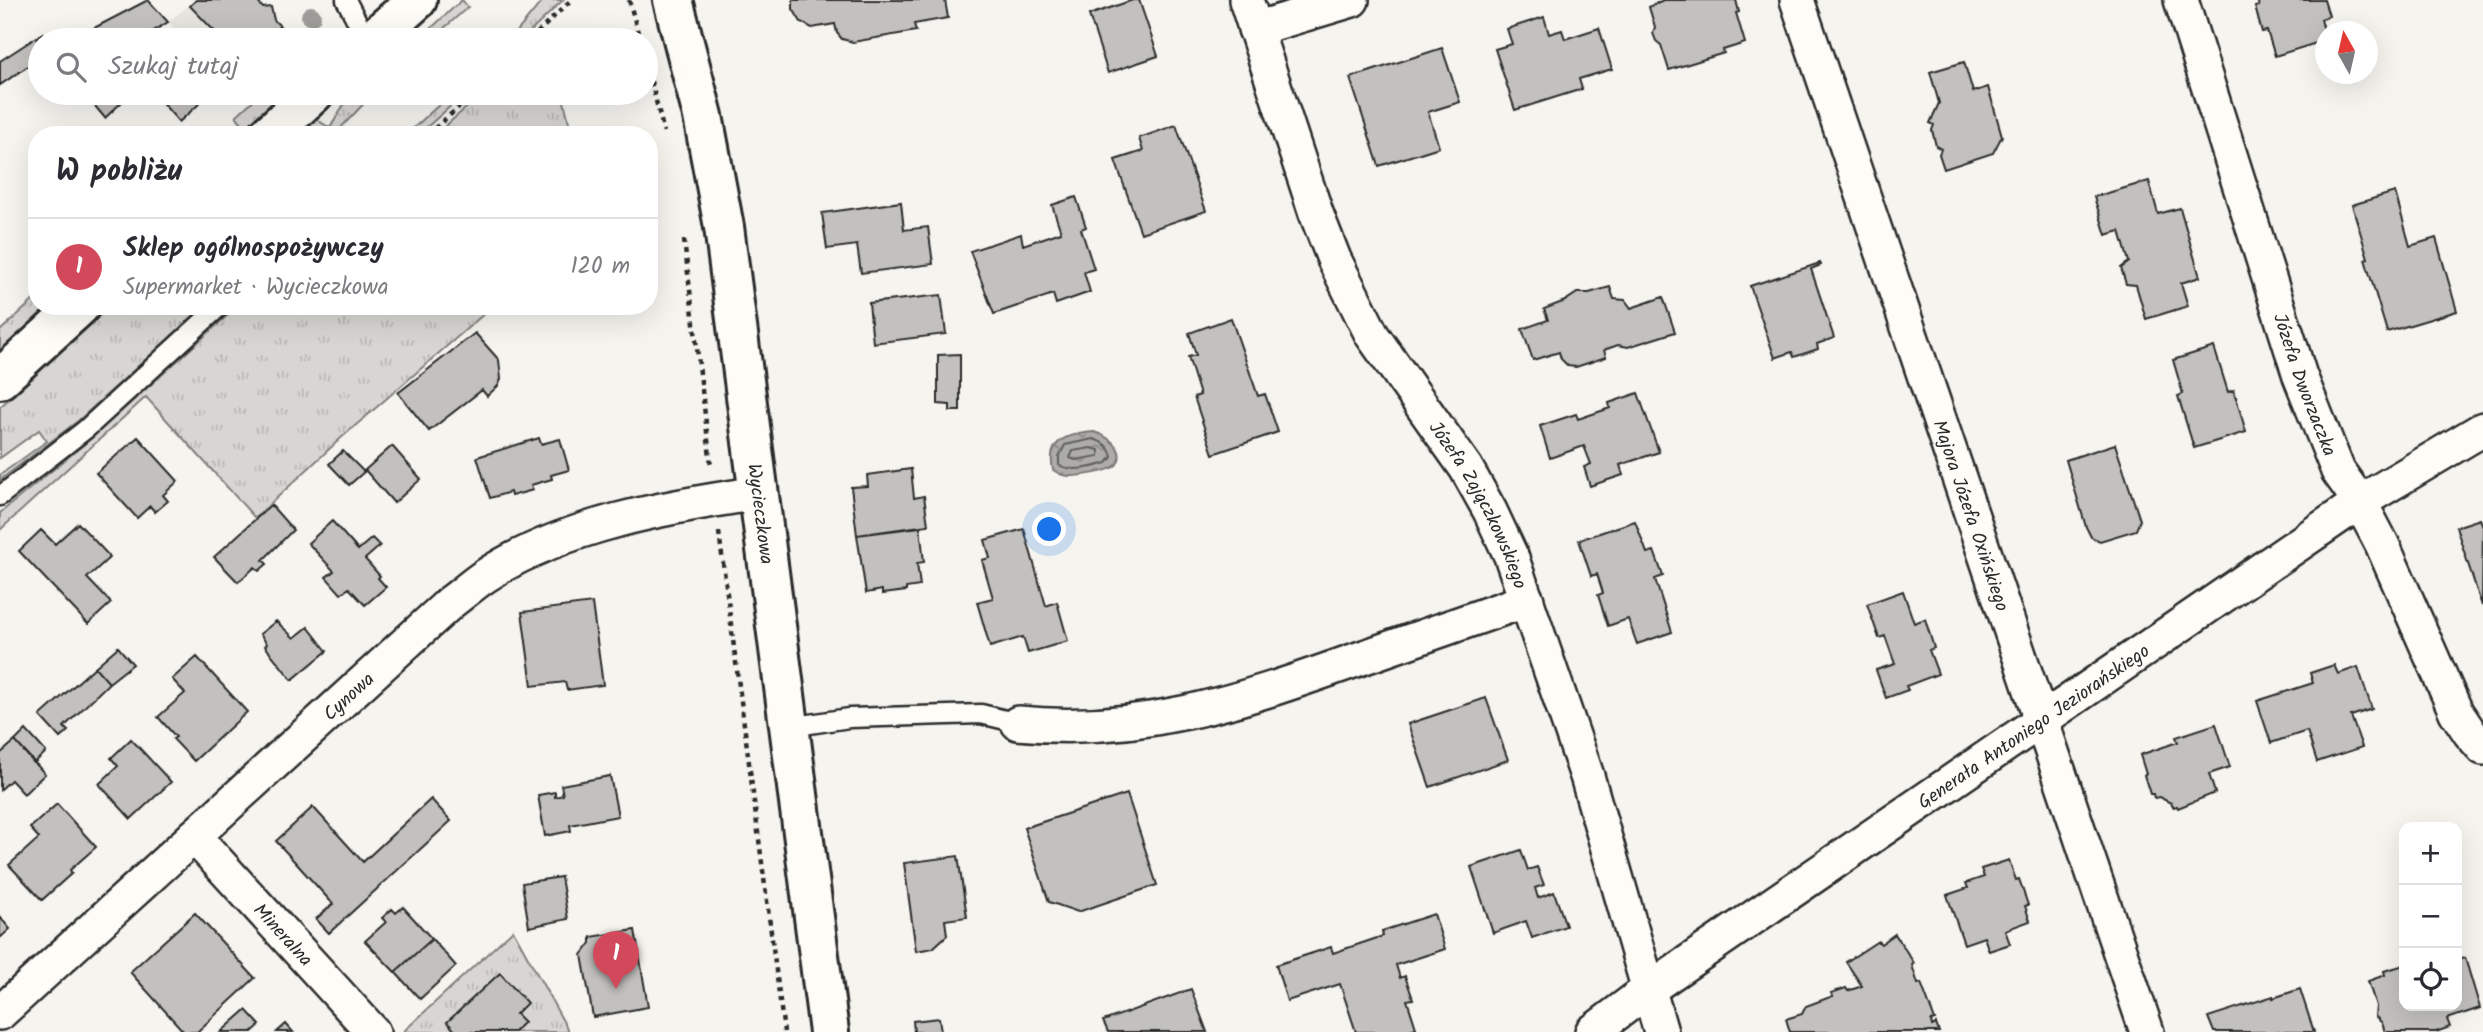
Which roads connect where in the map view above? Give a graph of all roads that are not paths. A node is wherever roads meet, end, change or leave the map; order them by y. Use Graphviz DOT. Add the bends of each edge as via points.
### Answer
graph roads {
  1 [pos="346,0"];
  2 [pos="417,0"];
  3 [pos="673,0"];
  4 [pos="1352,0"];
  5 [pos="1797,0"];
  6 [pos="2180,0"];
  7 [pos="1250,14"];
  8 [pos="361,28"];
  9 [pos="385,28"];
  10 [pos="301,105"];
  11 [pos="278,126"];
  12 [pos="70,315"];
  13 [pos="210,315"];
  14 [pos="0,380"];
  15 [pos="2483,429"];
  16 [pos="760,493"];
  17 [pos="0,496"];
  18 [pos="2360,502"];
  19 [pos="1527,600"];
  20 [pos="2041,719"];
  21 [pos="1018,723"];
  22 [pos="790,727"];
  23 [pos="2483,748"];
  24 [pos="194,836"];
  25 [pos="1649,989"];
  26 [pos="0,1013"];
  27 [pos="373,1032"];
  28 [pos="829,1032"];
  29 [pos="1592,1032"];
  30 [pos="1661,1032"];
  31 [pos="2147,1032"];
  1 -- 8 [label="lane"];
  2 -- 9 [label="street"];
  3 -- 16 [label="street, Wycieczkowa" via="703,116 724,227"];
  4 -- 7 [label="street"];
  5 -- 20 [label="street, Majora Józefa Oxińskiego"];
  6 -- 18 [label="street, Józefa Dworzaczka" via="2300,376 2339,471"];
  7 -- 19 [label="street, Józefa Zajączkowskiego" via="1334,259 1372,335 1478,489"];
  10 -- 11 [label="street"];
  12 -- 14 [label="street"];
  13 -- 17 [label="lane" via="86,429"];
  15 -- 18 [label="street, Generała Antoniego Jeziorańskiego"];
  16 -- 22 [label="street, Wycieczkowa"];
  16 -- 24 [label="street, Cynowa" via="620,520 524,554 485,576"];
  18 -- 20 [label="street, Generała Antoniego Jeziorańskiego"];
  18 -- 23 [label="street, Józefa Dworzaczka" via="2456,712"];
  19 -- 21 [label="street" via="1259,695 1201,710 1085,727"];
  19 -- 25 [label="street, Józefa Zajączkowskiego" via="1587,776"];
  20 -- 25 [label="street, Generała Antoniego Jeziorańskiego"];
  20 -- 31 [label="street, Majora Józefa Oxińskiego"];
  21 -- 22 [label="lane" via="981,714 849,718"];
  22 -- 28 [label="street, Wycieczkowa"];
  24 -- 26 [label="street, Cynowa"];
  24 -- 27 [label="street, Mineralna"];
  25 -- 29 [label="street, Generała Antoniego Jeziorańskiego"];
  25 -- 30 [label="street, Józefa Zajączkowskiego"];
}
